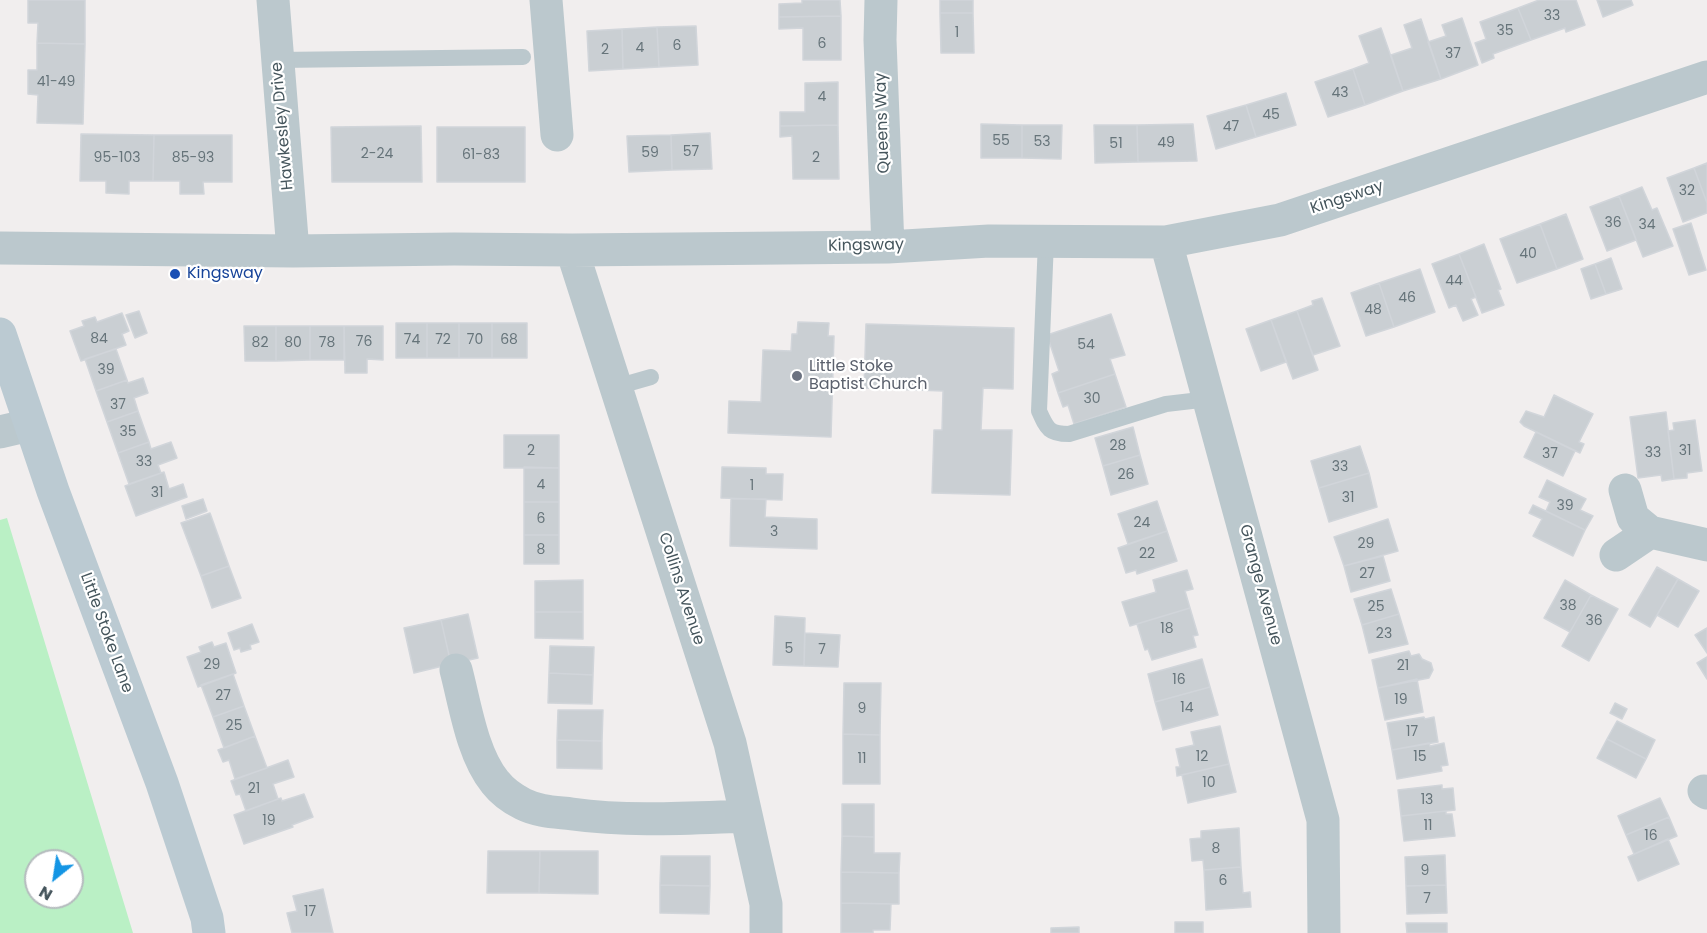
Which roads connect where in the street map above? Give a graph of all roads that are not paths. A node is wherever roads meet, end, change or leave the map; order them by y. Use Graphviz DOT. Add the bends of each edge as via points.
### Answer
graph roads {
  1 [pos="273,0"];
  2 [pos="546,0"];
  3 [pos="881,0"];
  4 [pos="523,57"];
  5 [pos="278,60"];
  6 [pos="1707,77"];
  7 [pos="557,135"];
  8 [pos="1046,241"];
  9 [pos="1166,242"];
  10 [pos="888,247"];
  11 [pos="0,248"];
  12 [pos="572,250"];
  13 [pos="293,252"];
  14 [pos="0,334"];
  15 [pos="651,377"];
  16 [pos="616,387"];
  17 [pos="1209,399"];
  18 [pos="15,429"];
  19 [pos="1625,490"];
  20 [pos="1650,532"];
  21 [pos="1707,545"];
  22 [pos="1616,555"];
  23 [pos="456,670"];
  24 [pos="746,816"];
  25 [pos="209,933"];
  26 [pos="766,933"];
  27 [pos="1324,933"];
  1 -- 5 [label="street, Hawkesley Drive"];
  2 -- 7 [label="street"];
  3 -- 10 [label="street, Queens Way"];
  4 -- 5 [label="lane"];
  5 -- 13 [label="street, Hawkesley Drive"];
  6 -- 9 [label="street, Kingsway" via="1280,220"];
  8 -- 9 [label="street, Kingsway"];
  8 -- 10 [label="street, Kingsway"];
  8 -- 17 [label="lane" via="1039,411 1046,428 1055,434 1069,434 1166,404"];
  9 -- 17 [label="street, Grange Avenue"];
  10 -- 12 [label="street, Kingsway"];
  11 -- 13 [label="street, Kingsway"];
  12 -- 13 [label="street, Kingsway"];
  12 -- 16 [label="street, Collins Avenue"];
  14 -- 18 [label="street, Little Stoke Lane"];
  15 -- 16 [label="lane"];
  16 -- 24 [label="street, Collins Avenue" via="730,743"];
  17 -- 27 [label="street, Grange Avenue" via="1323,819"];
  18 -- 25 [label="street, Little Stoke Lane" via="162,783"];
  19 -- 20 [label="street" via="1633,518"];
  20 -- 21 [label="street"];
  20 -- 22 [label="street"];
  23 -- 24 [label="street" via="485,767 507,794 523,804 540,810 636,820"];
  24 -- 26 [label="street, Collins Avenue" via="766,904"];
}
